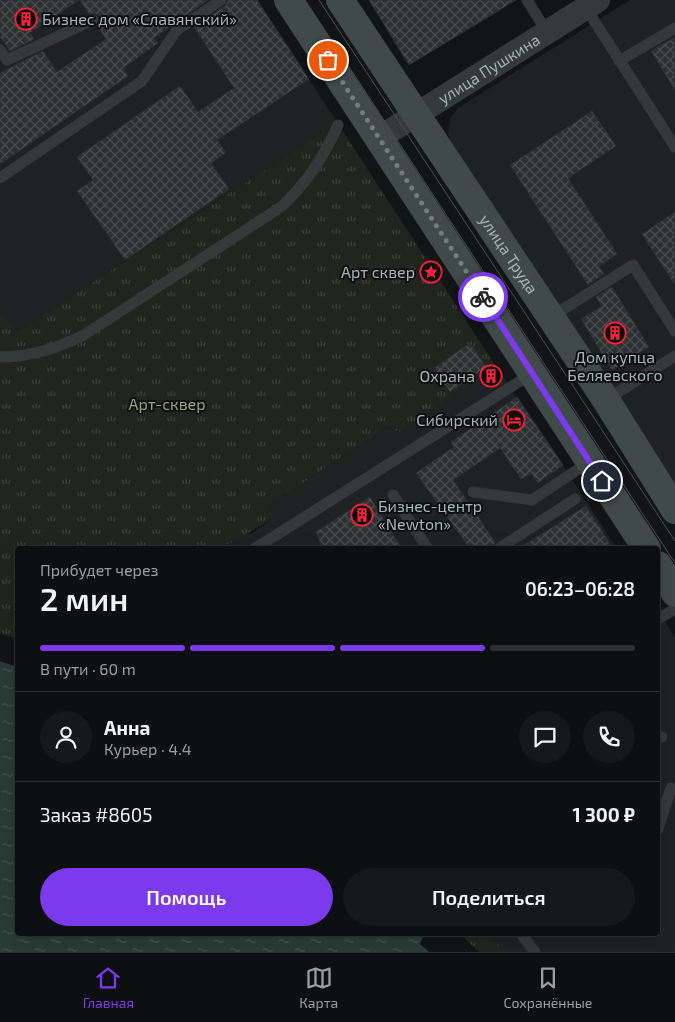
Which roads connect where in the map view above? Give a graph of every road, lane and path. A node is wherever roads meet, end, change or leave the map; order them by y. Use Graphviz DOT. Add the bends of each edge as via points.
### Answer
graph roads {
  1 [pos="221,0"];
  2 [pos="288,0"];
  3 [pos="340,0"];
  4 [pos="526,0"];
  5 [pos="592,4"];
  6 [pos="94,20"];
  7 [pos="675,28"];
  8 [pos="547,32"];
  9 [pos="0,50"];
  10 [pos="619,61"];
  11 [pos="415,115"];
  12 [pos="338,124"];
  13 [pos="379,138"];
  14 [pos="675,147"];
  15 [pos="0,178"];
  16 [pos="551,317"];
  17 [pos="675,331"];
  18 [pos="675,356"];
  19 [pos="0,357"];
  20 [pos="533,373"];
  21 [pos="606,400"];
  22 [pos="589,462"];
  23 [pos="473,492"];
  24 [pos="393,494"];
  25 [pos="575,499"];
  26 [pos="675,510"];
  27 [pos="259,546"];
  28 [pos="426,546"];
  29 [pos="503,546"];
  30 [pos="644,546"];
  31 [pos="660,568"];
  32 [pos="675,593"];
  33 [pos="675,608"];
  34 [pos="660,618"];
  35 [pos="671,788"];
  36 [pos="660,823"];
  37 [pos="523,936"];
  38 [pos="535,952"];
  1 -- 15 [label="lane" via="177,30 142,81"];
  2 -- 13 [label="main road"];
  3 -- 11 [label="main road, улица Труда"];
  4 -- 8 [label="lane"];
  5 -- 8 [label="street, улица Пушкина"];
  5 -- 10 [label="lane"];
  6 -- 9 [label="lane" via="7,60"];
  7 -- 10 [label="lane"];
  8 -- 11 [label="street, улица Пушкина"];
  10 -- 14 [label="lane"];
  11 -- 13 [label="street, улица Пушкина"];
  11 -- 16 [label="main road, улица Труда"];
  12 -- 19 [label="lane" via="314,170 300,190 281,207 84,335 36,354"];
  13 -- 20 [label="main road"];
  16 -- 17 [label="lane" via="633,265"];
  16 -- 21 [label="main road, улица Труда"];
  18 -- 21 [label="lane"];
  20 -- 22 [label="main road"];
  20 -- 27 [label="lane"];
  21 -- 26 [label="main road, улица Труда"];
  22 -- 23 [label="lane" via="532,500"];
  22 -- 30 [label="main road"];
  24 -- 28 [label="lane"];
  25 -- 29 [label="lane"];
  31 -- 32 [label="main road"];
  33 -- 34 [label="lane"];
  35 -- 36 [label="lane"];
  37 -- 38 [label="lane"];
}
